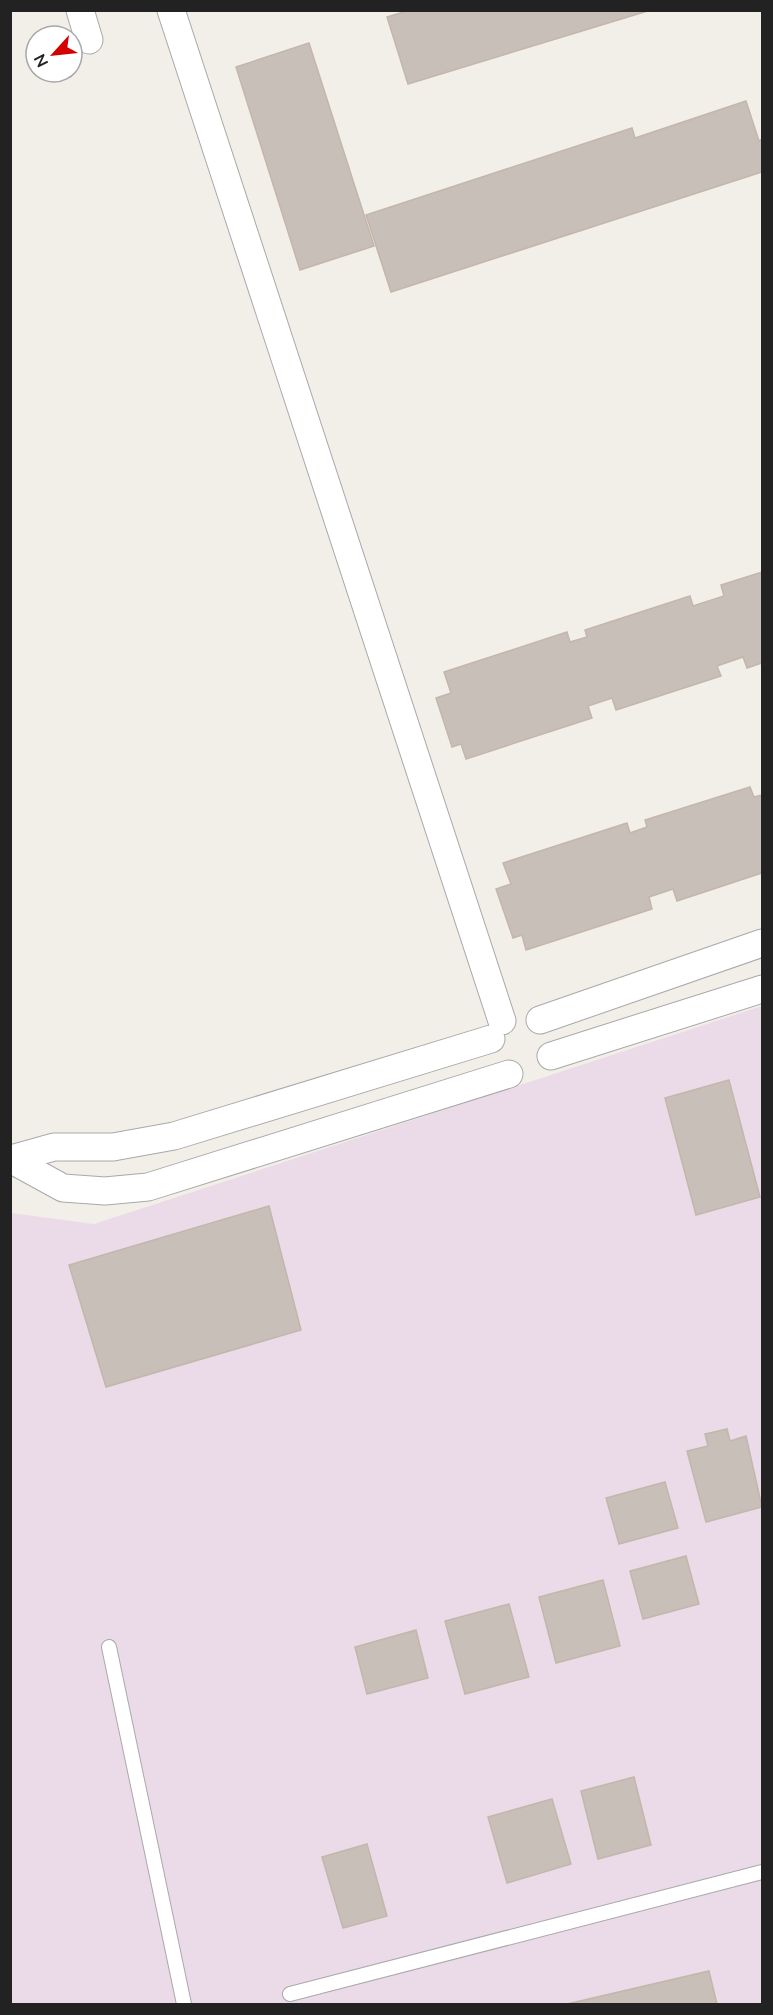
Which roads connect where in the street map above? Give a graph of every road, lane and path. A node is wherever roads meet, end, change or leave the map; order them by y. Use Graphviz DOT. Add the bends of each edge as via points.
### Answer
graph roads {
  1 [pos="80,10"];
  2 [pos="171,10"];
  3 [pos="89,40"];
  4 [pos="762,943"];
  5 [pos="762,989"];
  6 [pos="540,1020"];
  7 [pos="496,1030"];
  8 [pos="532,1070"];
  9 [pos="11,1159"];
  10 [pos="109,1647"];
  11 [pos="762,1872"];
  12 [pos="290,1994"];
  13 [pos="184,2004"];
  1 -- 3 [label="street"];
  2 -- 7 [label="street"];
  4 -- 6 [label="street"];
  5 -- 8 [label="street"];
  6 -- 7 [label="street" via="531,1015 510,1016"];
  6 -- 8 [label="street" via="552,1036 553,1046"];
  7 -- 8 [label="street" via="491,1050 494,1060"];
  7 -- 9 [label="street" via="174,1136 113,1147 54,1147"];
  8 -- 9 [label="street" via="148,1187 105,1191 63,1188"];
  10 -- 13 [label="lane"];
  11 -- 12 [label="lane"];
}
